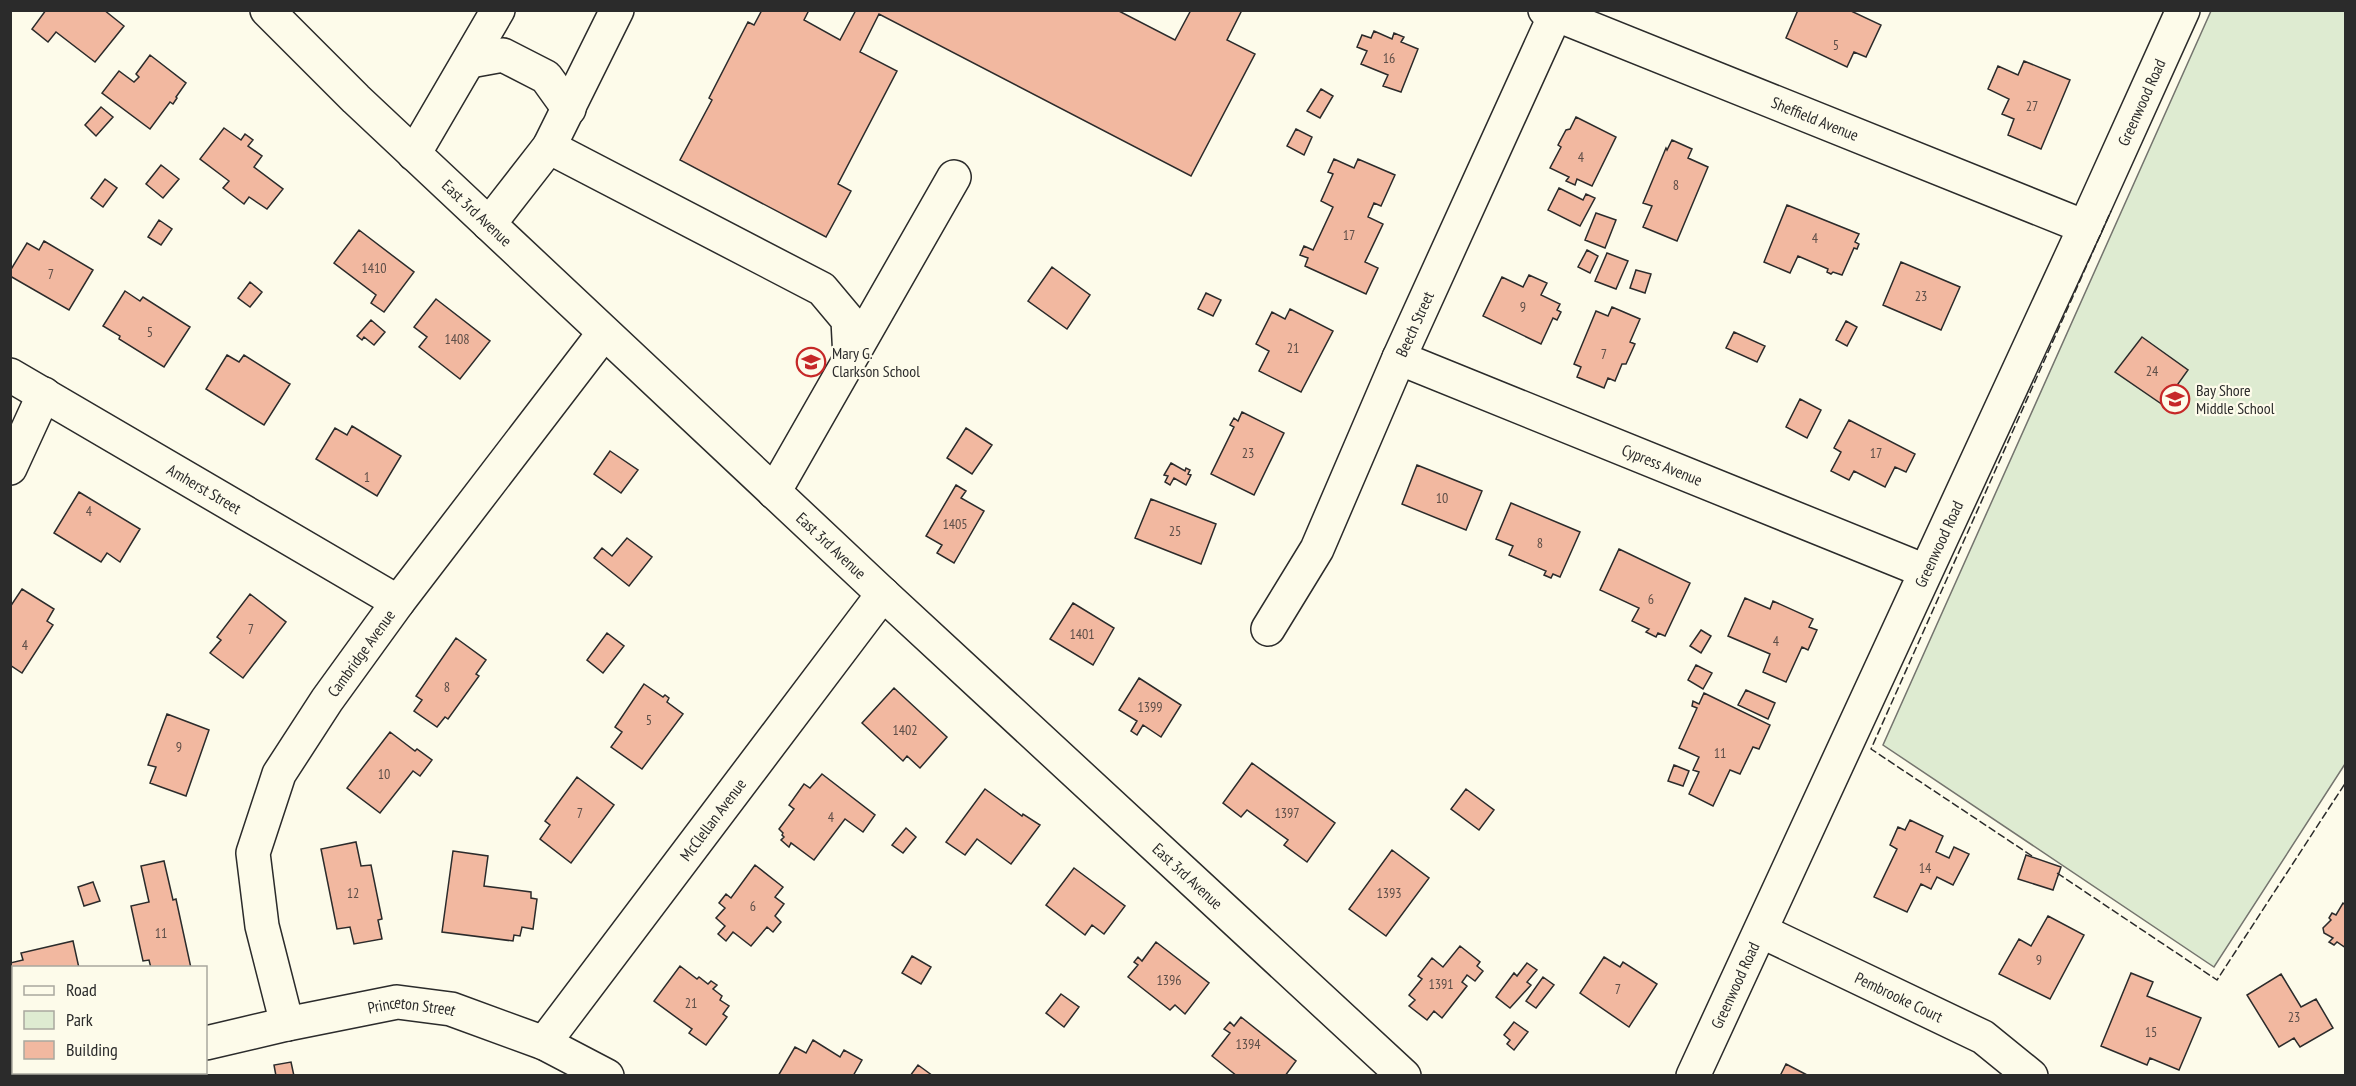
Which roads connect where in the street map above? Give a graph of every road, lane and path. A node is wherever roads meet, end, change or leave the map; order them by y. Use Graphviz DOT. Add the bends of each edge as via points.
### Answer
graph roads {
  1 [pos="267,10"];
  2 [pos="498,10"];
  3 [pos="617,10"];
  4 [pos="2183,10"];
  5 [pos="1550,13"];
  6 [pos="470,61"];
  7 [pos="569,109"];
  8 [pos="549,147"];
  9 [pos="414,154"];
  10 [pos="954,177"];
  11 [pos="489,224"];
  12 [pos="2085,227"];
  13 [pos="604,333"];
  14 [pos="850,358"];
  15 [pos="1399,358"];
  16 [pos="10,375"];
  17 [pos="44,394"];
  18 [pos="10,468"];
  19 [pos="774,492"];
  20 [pos="1925,571"];
  21 [pos="883,594"];
  22 [pos="398,602"];
  23 [pos="1268,629"];
  24 [pos="1761,931"];
  25 [pos="287,1024"];
  26 [pos="207,1043"];
  27 [pos="544,1043"];
  28 [pos="607,1076"];
  29 [pos="1404,1076"];
  30 [pos="1693,1076"];
  31 [pos="2031,1076"];
  1 -- 9 [label="street, East 3rd Avenue"];
  2 -- 6 [label="street"];
  3 -- 7 [label="street"];
  4 -- 12 [label="street, Greenwood Road"];
  5 -- 12 [label="street, Sheffield Avenue"];
  5 -- 15 [label="street, Beech Street"];
  6 -- 7 [label="street" via="503,55 546,77"];
  6 -- 9 [label="street"];
  7 -- 8 [label="street"];
  8 -- 11 [label="street"];
  8 -- 14 [label="street" via="822,289 848,320"];
  9 -- 11 [label="street, East 3rd Avenue"];
  10 -- 14 [label="street"];
  11 -- 13 [label="street, East 3rd Avenue"];
  12 -- 20 [label="street, Greenwood Road"];
  13 -- 19 [label="street, East 3rd Avenue"];
  13 -- 22 [label="street, Cambridge Avenue"];
  14 -- 19 [label="street"];
  15 -- 20 [label="street, Cypress Avenue"];
  15 -- 23 [label="street, Beech Street" via="1317,549"];
  16 -- 17 [label="street, Amherst Street"];
  17 -- 18 [label="street"];
  17 -- 22 [label="street, Amherst Street"];
  19 -- 21 [label="street, East 3rd Avenue"];
  20 -- 24 [label="street, Greenwood Road"];
  21 -- 27 [label="street, McClellan Avenue"];
  21 -- 29 [label="street, East 3rd Avenue"];
  22 -- 25 [label="street, Cambridge Avenue" via="279,774 253,853 262,926"];
  24 -- 30 [label="street, Greenwood Road"];
  24 -- 31 [label="street, Pembrooke Court" via="1983,1037"];
  25 -- 26 [label="street, Princeton Street"];
  25 -- 27 [label="street, Princeton Street" via="397,1002 451,1009"];
  27 -- 28 [label="street, Princeton Street"];
}
